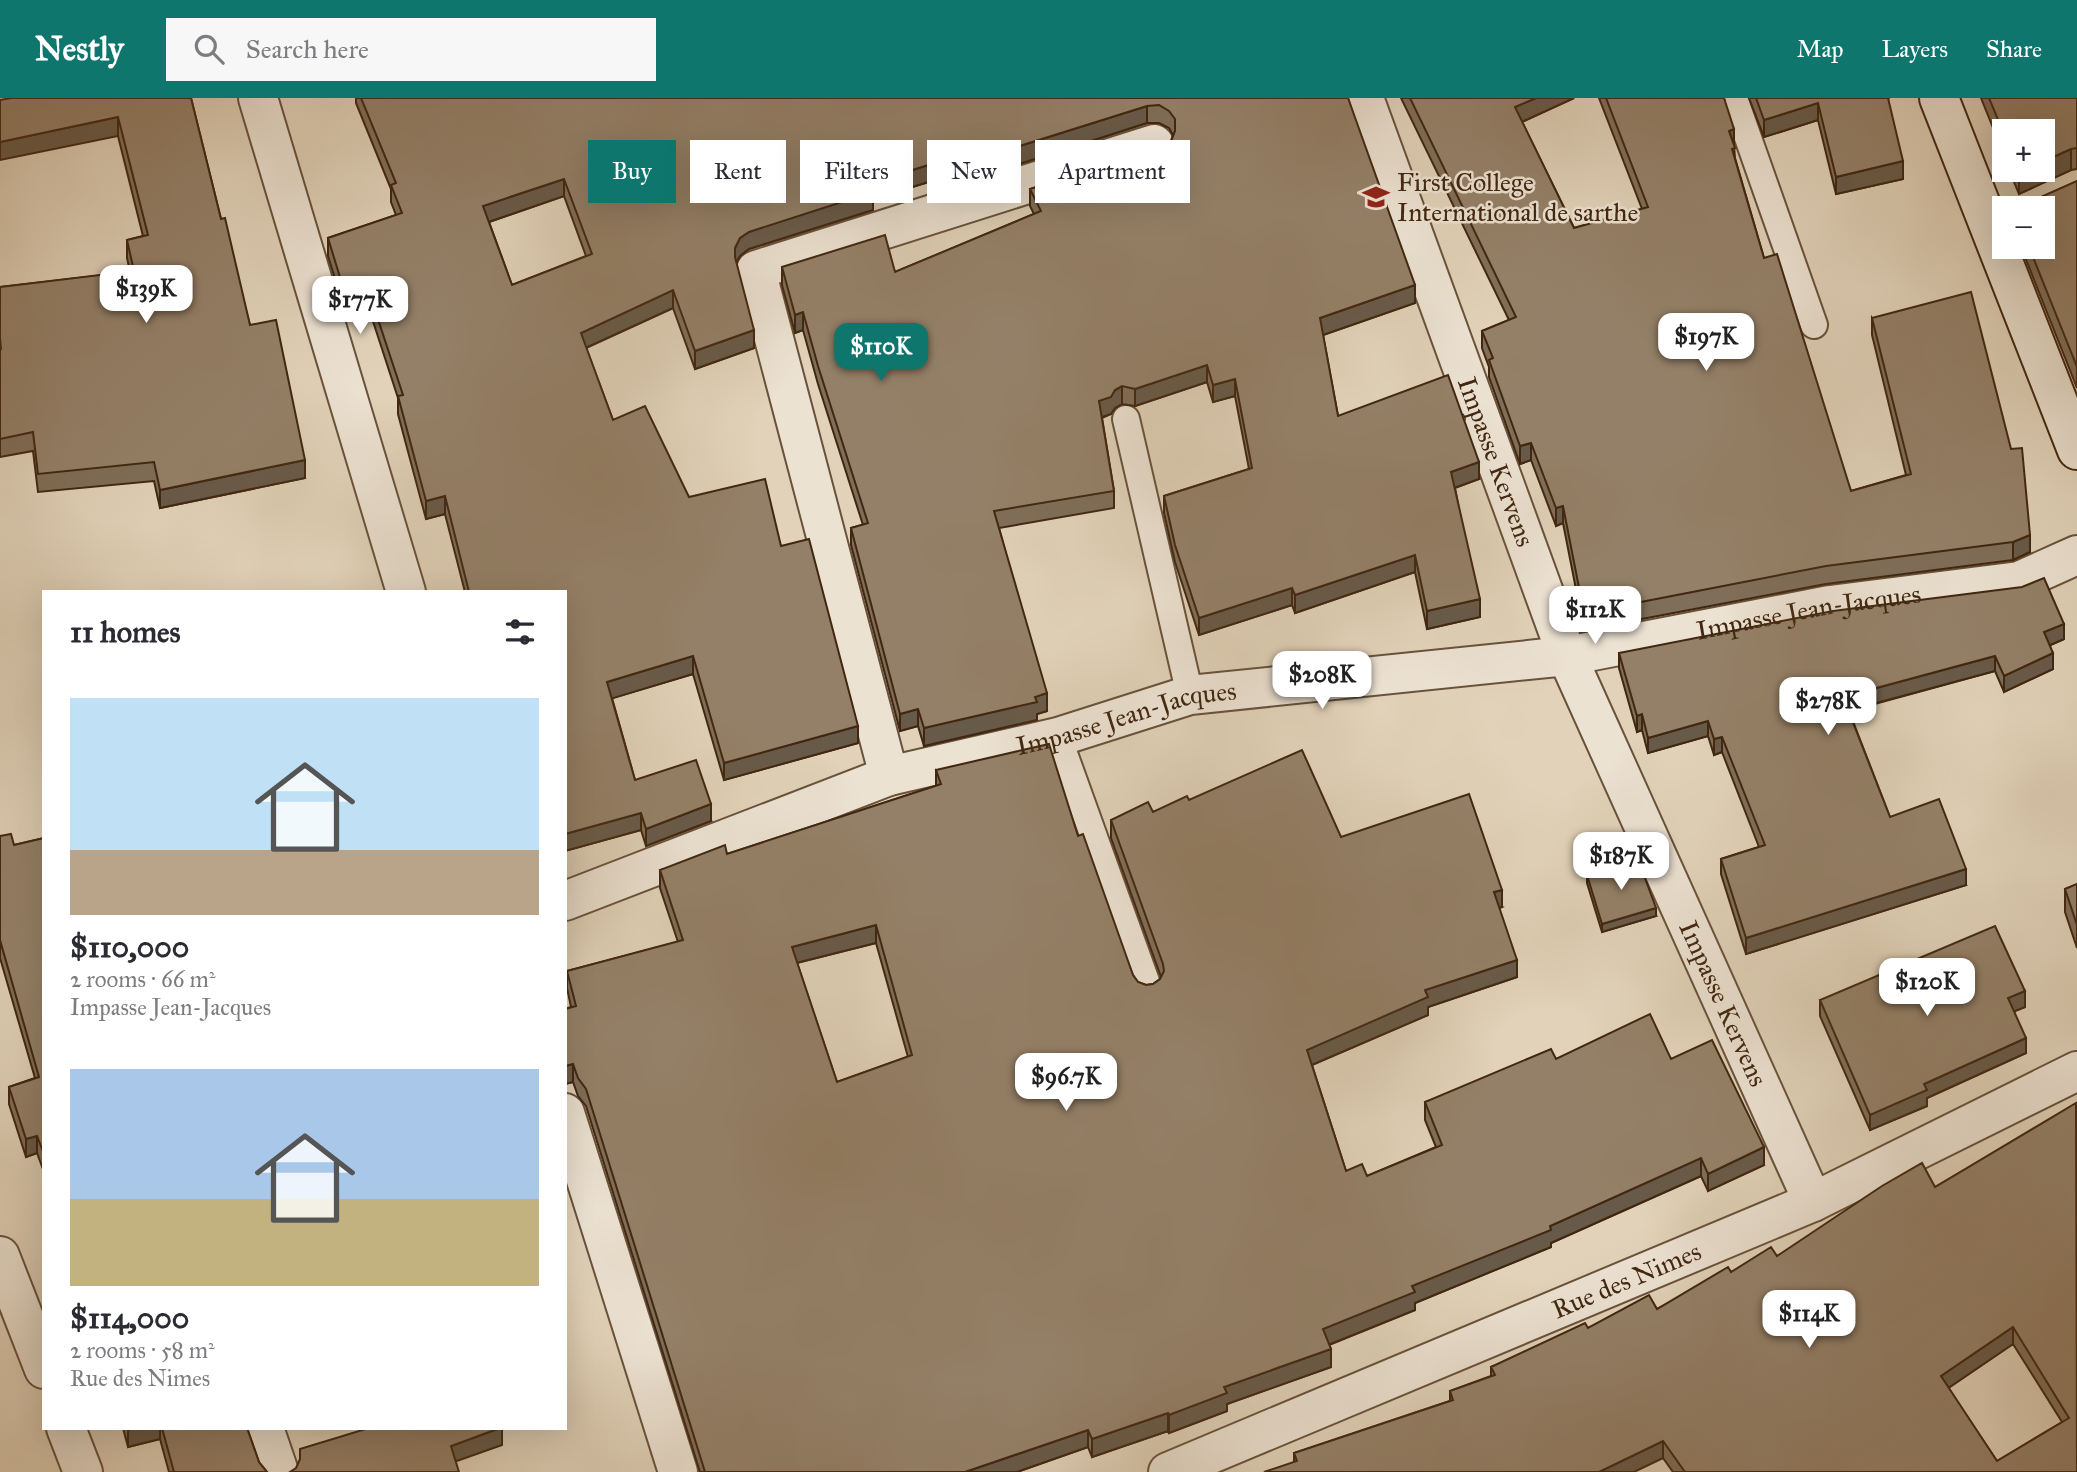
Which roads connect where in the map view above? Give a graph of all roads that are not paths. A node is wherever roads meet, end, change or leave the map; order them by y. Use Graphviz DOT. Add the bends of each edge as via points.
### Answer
graph roads {
  1 [pos="258,98"];
  2 [pos="1364,98"];
  3 [pos="1734,98"];
  4 [pos="1939,98"];
  5 [pos="1035,182"];
  6 [pos="1992,213"];
  7 [pos="2009,259"];
  8 [pos="1814,325"];
  9 [pos="1126,419"];
  10 [pos="2077,450"];
  11 [pos="2077,555"];
  12 [pos="405,590"];
  13 [pos="1567,656"];
  14 [pos="1190,695"];
  15 [pos="1058,737"];
  16 [pos="889,776"];
  17 [pos="567,900"];
  18 [pos="1148,987"];
  19 [pos="2077,1071"];
  20 [pos="567,1118"];
  21 [pos="1813,1202"];
  22 [pos="0,1256"];
  23 [pos="42,1364"];
  24 [pos="67,1430"];
  25 [pos="265,1430"];
  26 [pos="83,1472"];
  27 [pos="279,1472"];
  28 [pos="678,1472"];
  29 [pos="1168,1472"];
  1 -- 12 [label="street"];
  2 -- 13 [label="street, Impasse Kervens"];
  3 -- 8 [label="lane"];
  4 -- 6 [label="street"];
  5 -- 16 [label="street" via="756,270"];
  7 -- 10 [label="street"];
  9 -- 14 [label="lane"];
  11 -- 13 [label="street, Impasse Jean-Jacques" via="2019,582 1830,605"];
  13 -- 14 [label="street, Impasse Jean-Jacques"];
  13 -- 21 [label="street, Impasse Kervens"];
  14 -- 15 [label="street, Impasse Jean-Jacques"];
  15 -- 16 [label="street, Impasse Jean-Jacques"];
  15 -- 18 [label="lane"];
  16 -- 17 [label="street, Impasse Jean-Jacques"];
  19 -- 21 [label="street, Rue des Nimes"];
  20 -- 28 [label="street"];
  21 -- 29 [label="street, Rue des Nimes"];
  22 -- 23 [label="street"];
  24 -- 26 [label="street"];
  25 -- 27 [label="street"];
}
